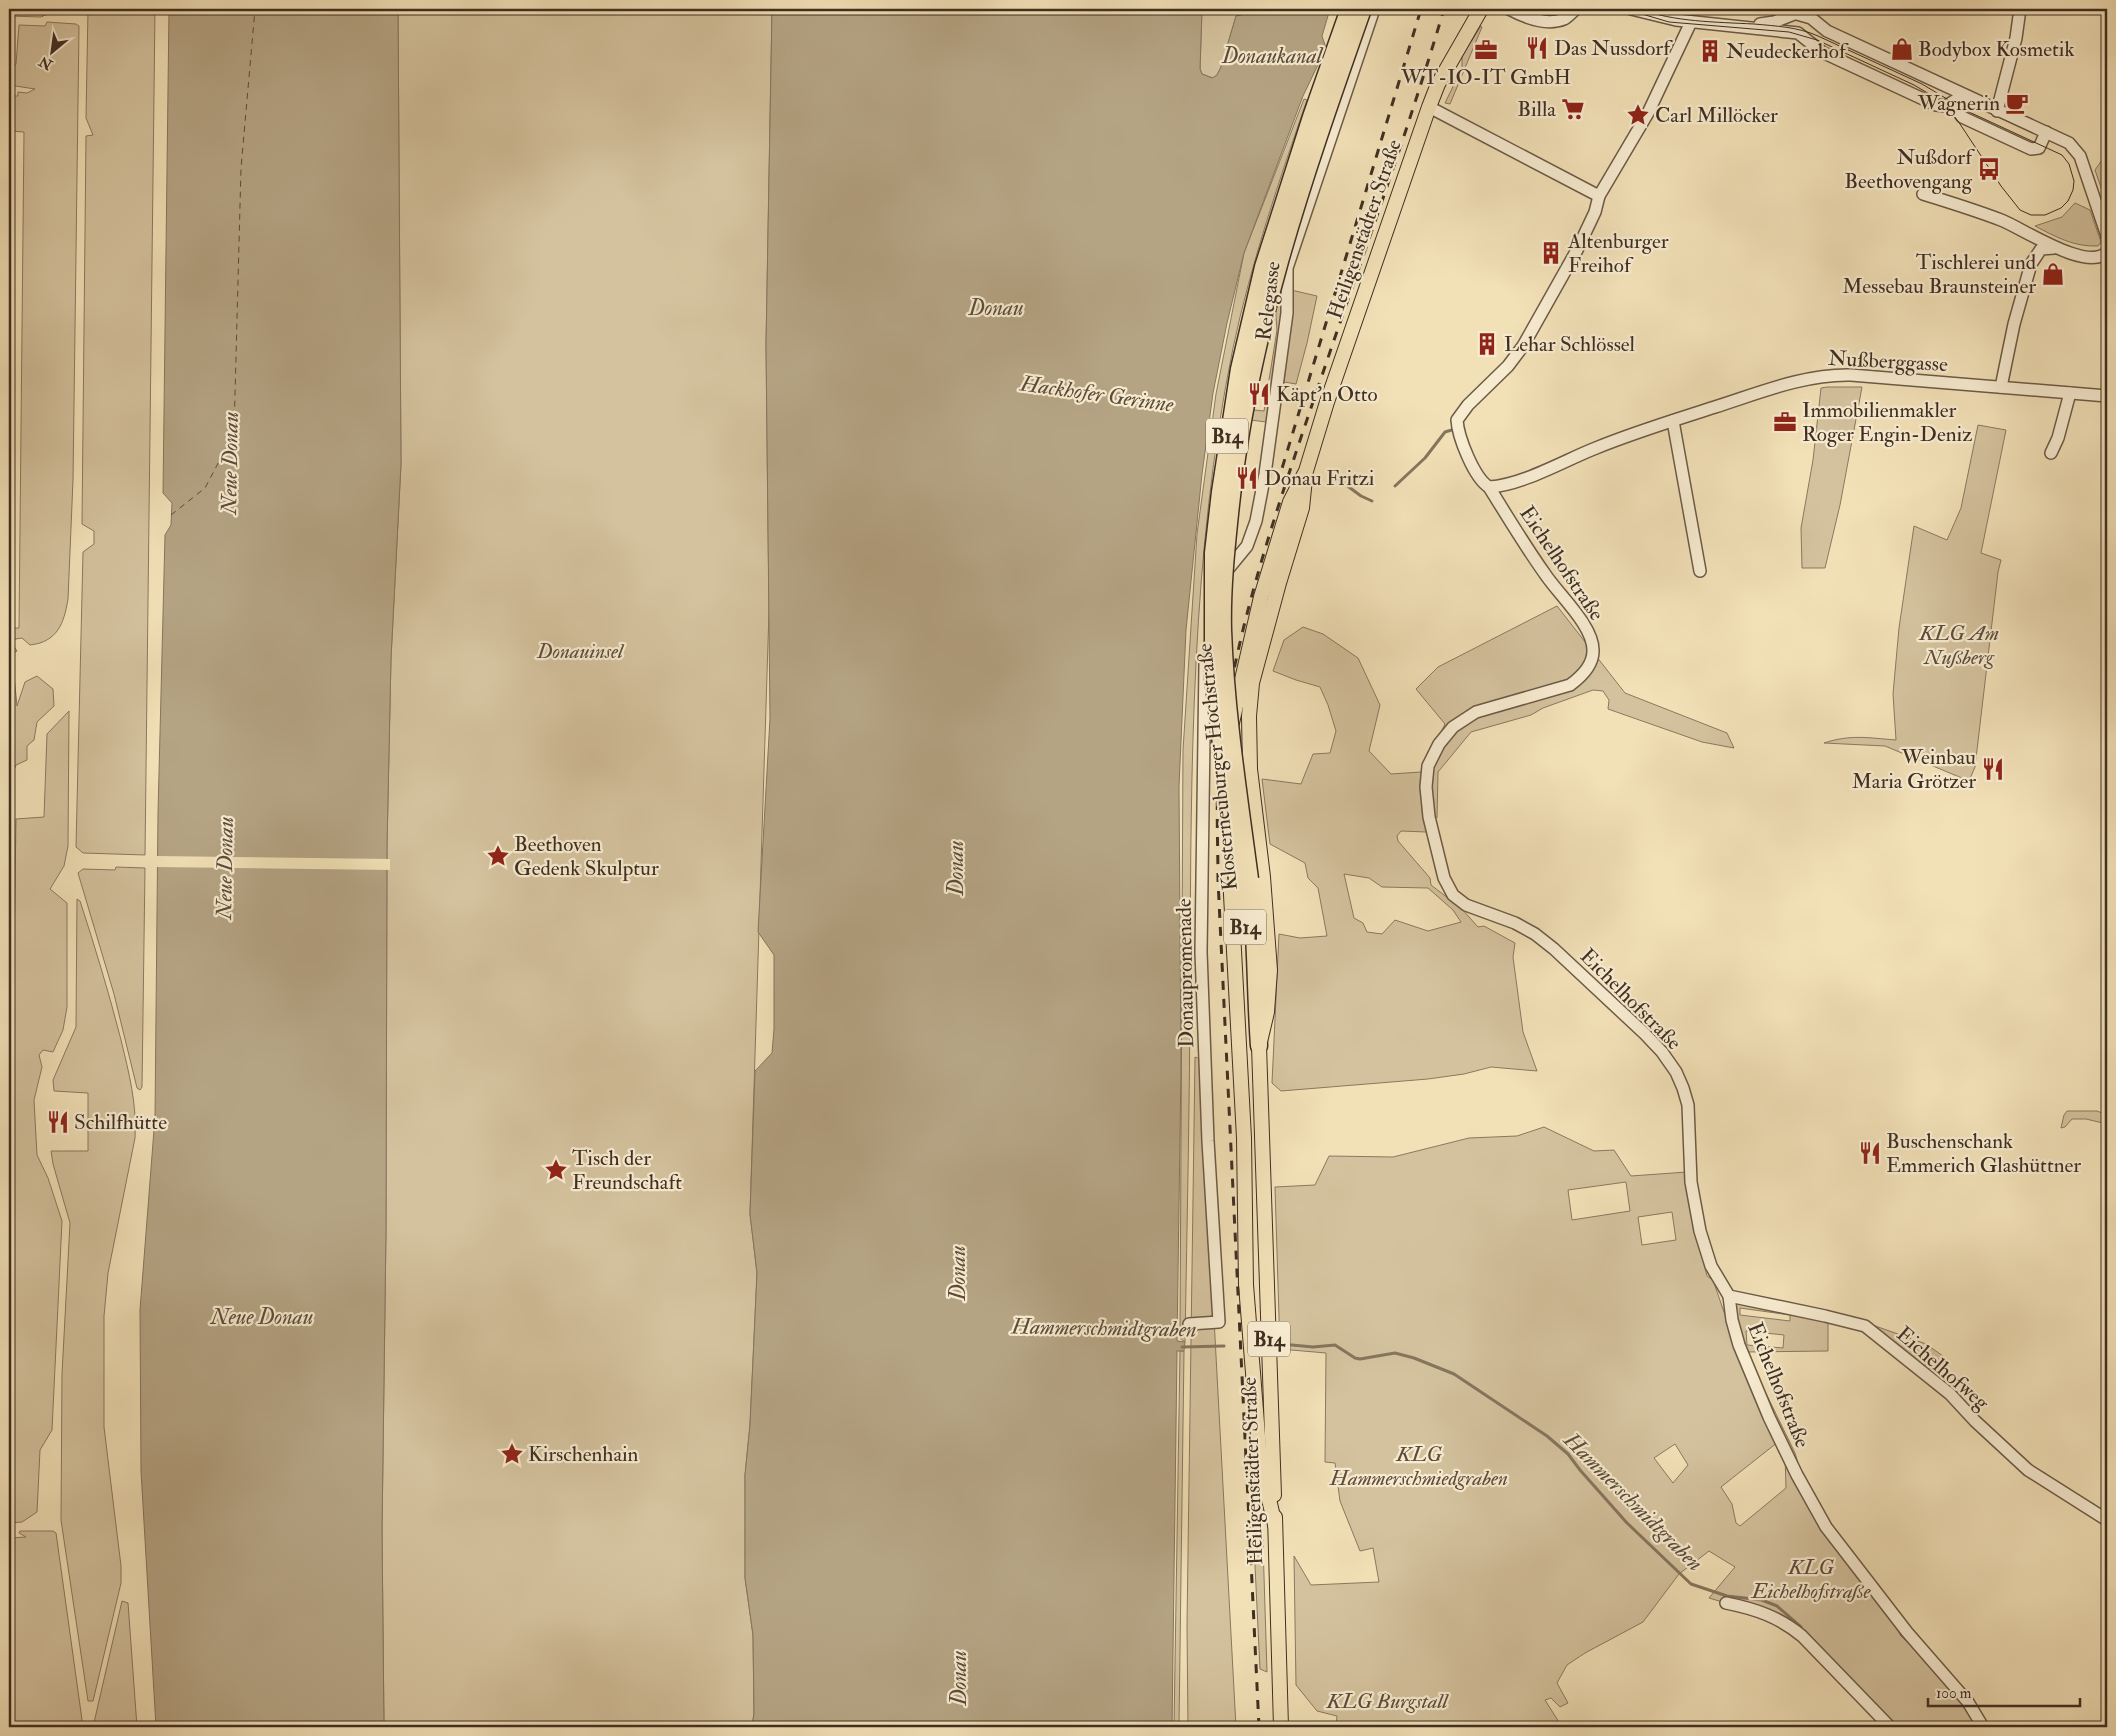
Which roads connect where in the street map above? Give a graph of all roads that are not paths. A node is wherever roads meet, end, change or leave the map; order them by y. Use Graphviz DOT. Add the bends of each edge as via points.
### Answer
graph roads {
  1 [pos="1350,9"];
  2 [pos="1363,9"];
  3 [pos="1374,9"];
  4 [pos="1481,9"];
  5 [pos="1509,9"];
  6 [pos="1576,9"];
  7 [pos="1631,9"];
  8 [pos="2020,9"];
  9 [pos="1807,12"];
  10 [pos="1691,22"];
  11 [pos="1746,26"];
  12 [pos="1798,33"];
  13 [pos="1964,95"];
  14 [pos="1952,103"];
  15 [pos="1429,107"];
  16 [pos="1997,111"];
  17 [pos="2046,132"];
  18 [pos="1923,194"];
  19 [pos="1599,196"];
  20 [pos="2107,236"];
  21 [pos="2054,248"];
  22 [pos="2107,252"];
  23 [pos="2001,387"];
  24 [pos="2070,393"];
  25 [pos="2107,396"];
  26 [pos="1672,421"];
  27 [pos="2051,453"];
  28 [pos="1306,471"];
  29 [pos="1490,487"];
  30 [pos="1700,571"];
  31 [pos="1208,593"];
  32 [pos="1254,974"];
  33 [pos="1258,1046"];
  34 [pos="1729,1296"];
  35 [pos="1189,1324"];
  36 [pos="2107,1520"];
  37 [pos="1275,1525"];
  38 [pos="1726,1603"];
  39 [pos="1281,1727"];
  40 [pos="1890,1727"];
  41 [pos="1984,1727"];
  1 -- 32 [label="highway, Klosterneuburger Hochstraße / B14, bridge" via="1308,125 1263,267 1228,431 1213,553 1213,677 1237,880"];
  2 -- 32 [label="highway, Klosterneuburger Hochstraße / B14, bridge" via="1276,271 1246,396 1234,474 1223,628 1230,719 1254,918"];
  3 -- 31 [label="street, Relegasse" via="1287,268 1286,313 1256,521 1247,546"];
  4 -- 15 [label="main road, Heiligenstädter Straße" via="1438,84"];
  5 -- 6 [label="street" via="1552,22 1566,19"];
  7 -- 10 [label="street"];
  8 -- 16 [label="street"];
  9 -- 11 [label="street"];
  9 -- 12 [label="street"];
  9 -- 13 [label="street" via="1827,31"];
  10 -- 11 [label="street"];
  10 -- 19 [label="street" via="1648,113"];
  11 -- 12 [label="street"];
  12 -- 14 [label="street" via="1822,52 1930,103 1940,107"];
  13 -- 14 [label="street"];
  13 -- 16 [label="street"];
  14 -- 17 [label="street" via="1962,117 2032,150 2041,145"];
  15 -- 19 [label="street"];
  15 -- 28 [label="main road, Heiligenstädter Straße"];
  16 -- 17 [label="street"];
  17 -- 20 [label="street" via="2069,143 2080,156"];
  18 -- 21 [label="street" via="2005,222"];
  19 -- 29 [label="street, Eichelhofstraße" via="1577,250 1524,346 1468,405 1458,420 1462,442 1477,474"];
  21 -- 22 [label="street" via="2094,258"];
  21 -- 23 [label="street" via="2041,249 2031,264"];
  23 -- 24 [label="street, Nußberggasse"];
  23 -- 26 [label="street, Nußberggasse" via="1851,375 1820,376"];
  24 -- 25 [label="street, Nußberggasse"];
  24 -- 27 [label="street"];
  26 -- 29 [label="street, Nußberggasse" via="1529,476"];
  26 -- 30 [label="street"];
  28 -- 33 [label="main road" via="1302,508 1252,683 1249,716 1250,769 1264,877 1270,970 1267,1012"];
  28 -- 37 [label="main road" via="1290,502 1261,597 1231,729 1224,794 1244,1118 1246,1285 1260,1461"];
  29 -- 34 [label="street, Eichelhofstraße" via="1546,576 1579,618 1593,651 1586,669 1570,685 1476,712 1453,728 1439,744 1428,766 1426,787 1429,817 1442,873 1459,901 1515,923 1554,949 1645,1034 1676,1072 1688,1104 1691,1182 1696,1217 1712,1266"];
  31 -- 35 [label="street, Donaupromenade" via="1201,952 1218,1322"];
  32 -- 33 [label="highway, Heiligenstädter Straße / B14"];
  33 -- 37 [label="main road, Heiligenstädter Straße / B14"];
  34 -- 36 [label="street, Eichelhofweg" via="1865,1326 1950,1394 2028,1470"];
  34 -- 41 [label="street, Eichelhofstraße" via="1732,1320 1751,1374 1779,1438 1826,1527 1883,1603 1968,1702"];
  37 -- 39 [label="main road, Heiligenstädter Straße / B14"];
  38 -- 40 [label="street" via="1753,1608 1790,1626"];
}
